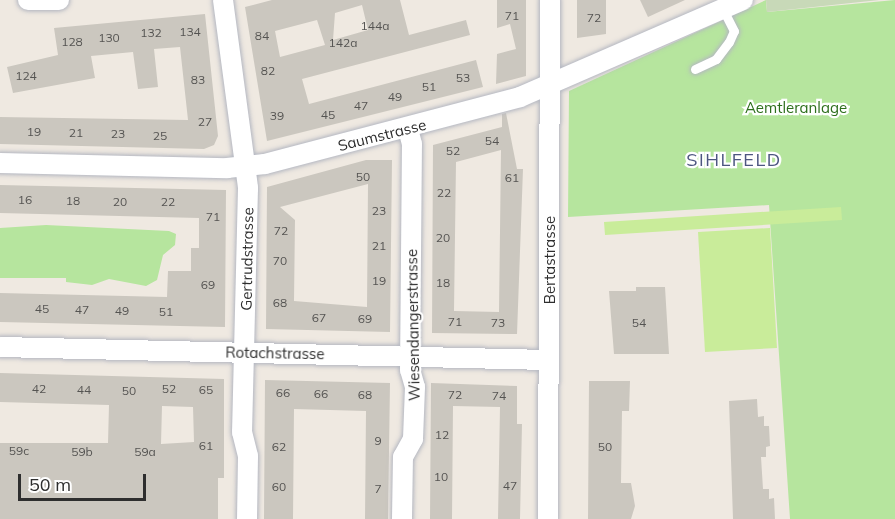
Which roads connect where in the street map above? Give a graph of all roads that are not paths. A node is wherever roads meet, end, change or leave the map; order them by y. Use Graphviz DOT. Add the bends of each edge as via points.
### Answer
graph roads {
  1 [pos="28,0"];
  2 [pos="59,0"];
  3 [pos="223,0"];
  4 [pos="550,0"];
  5 [pos="743,0"];
  6 [pos="723,9"];
  7 [pos="695,69"];
  8 [pos="551,85"];
  9 [pos="408,129"];
  10 [pos="0,163"];
  11 [pos="244,167"];
  12 [pos="0,347"];
  13 [pos="245,352"];
  14 [pos="410,355"];
  15 [pos="549,360"];
  16 [pos="247,519"];
  17 [pos="402,519"];
  18 [pos="548,519"];
  1 -- 2 [label="street"];
  3 -- 11 [label="street, Gertrudstrasse"];
  4 -- 8 [label="street, Bertastrasse"];
  5 -- 6 [label="street, Saumstrasse"];
  6 -- 7 [label="lane" via="734,31 729,42 716,59"];
  6 -- 8 [label="street, Saumstrasse"];
  8 -- 9 [label="street, Saumstrasse"];
  8 -- 15 [label="street, Bertastrasse"];
  9 -- 11 [label="street, Saumstrasse"];
  9 -- 14 [label="street, Wiesendangerstrasse" via="412,144"];
  10 -- 11 [label="street, Saumstrasse"];
  11 -- 13 [label="street, Gertrudstrasse" via="248,188"];
  12 -- 13 [label="street, Rotachstrasse"];
  13 -- 14 [label="street, Rotachstrasse"];
  13 -- 16 [label="street, Gertrudstrasse" via="242,432 248,456"];
  14 -- 15 [label="street, Rotachstrasse"];
  14 -- 17 [label="street, Wiesendangerstrasse" via="413,439 403,457"];
  15 -- 18 [label="street, Bertastrasse"];
}
